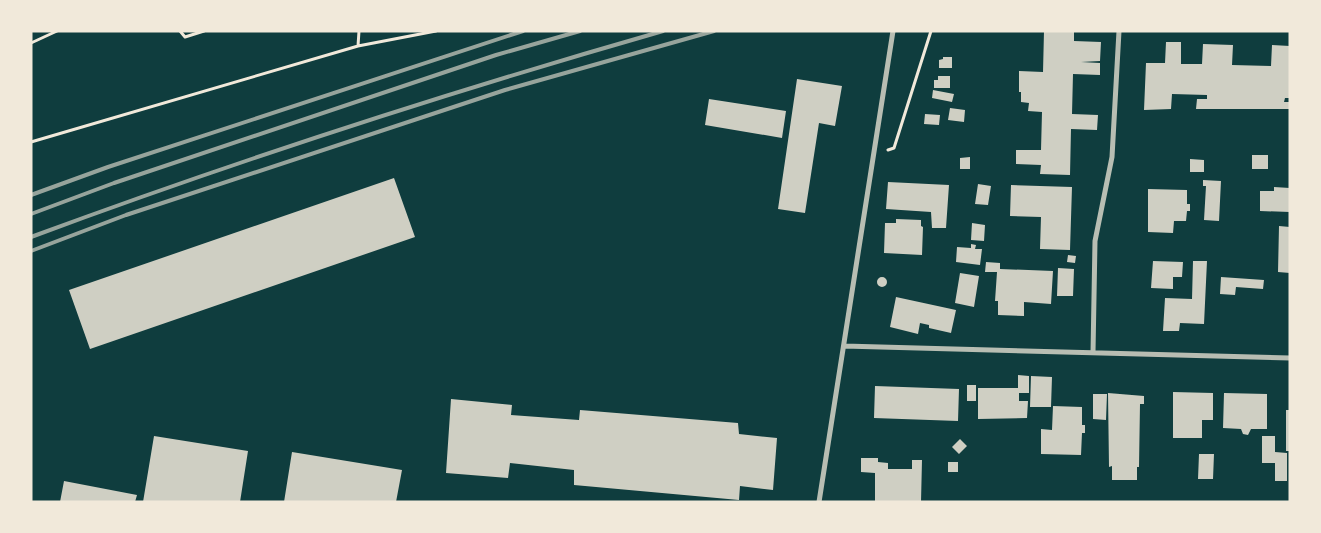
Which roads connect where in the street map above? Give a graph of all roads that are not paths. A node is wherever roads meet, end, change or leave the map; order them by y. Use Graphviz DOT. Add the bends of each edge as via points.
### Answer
graph roads {
  1 [pos="893,31"];
  2 [pos="1119,31"];
  3 [pos="844,346"];
  4 [pos="1093,353"];
  5 [pos="1290,358"];
  6 [pos="818,502"];
  1 -- 3 [label="street"];
  2 -- 4 [label="street" via="1112,156 1095,240"];
  3 -- 4 [label="street"];
  3 -- 6 [label="street"];
  4 -- 5 [label="street"];
}
